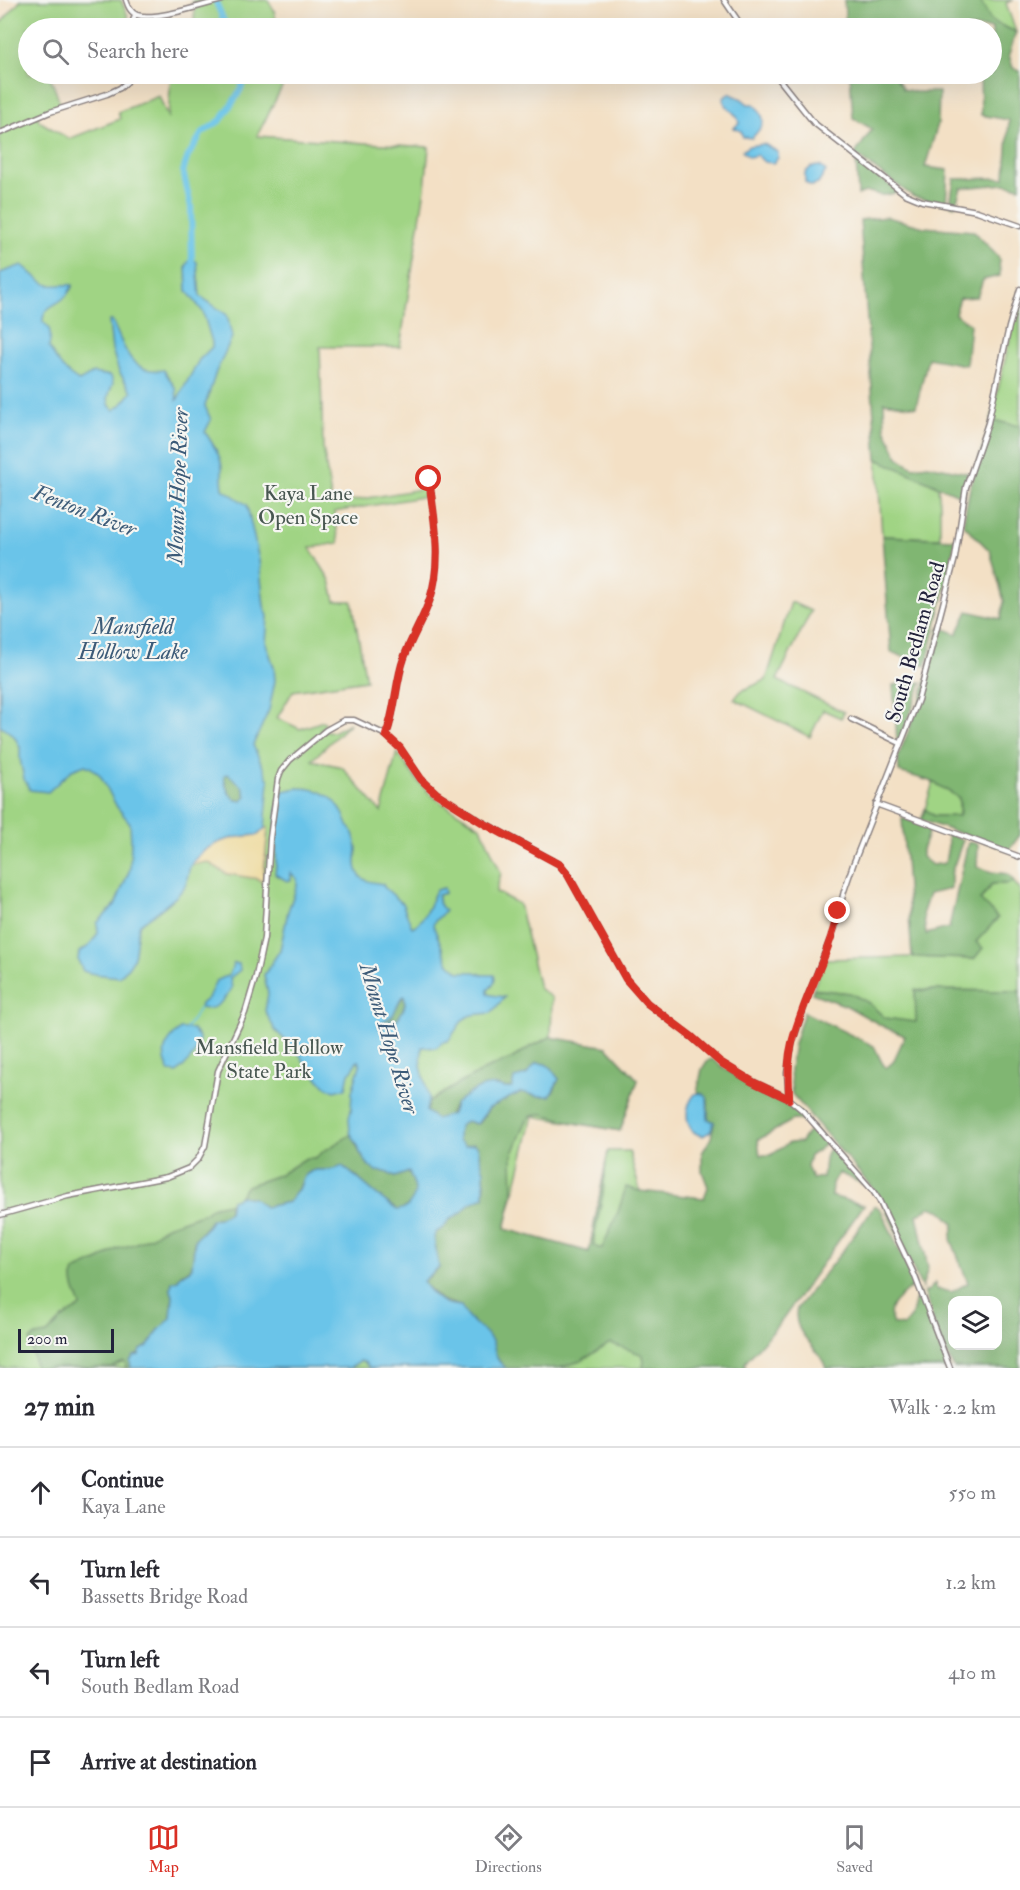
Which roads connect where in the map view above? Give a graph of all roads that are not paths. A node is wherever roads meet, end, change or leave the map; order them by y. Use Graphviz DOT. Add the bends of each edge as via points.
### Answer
graph roads {
  1 [pos="126,0"];
  2 [pos="222,0"];
  3 [pos="724,0"];
  4 [pos="135,14"];
  5 [pos="134,18"];
  6 [pos="736,18"];
  7 [pos="125,84"];
  8 [pos="783,84"];
  9 [pos="0,133"];
  10 [pos="1020,226"];
  11 [pos="1020,289"];
  12 [pos="427,473"];
  13 [pos="851,719"];
  14 [pos="386,735"];
  15 [pos="900,743"];
  16 [pos="876,804"];
  17 [pos="1020,857"];
  18 [pos="789,1099"];
  19 [pos="0,1215"];
  20 [pos="950,1368"];
  1 -- 4 [label="street"];
  2 -- 4 [label="street" via="153,15"];
  3 -- 6 [label="street"];
  4 -- 5 [label="street"];
  7 -- 9 [label="street"];
  8 -- 10 [label="street" via="814,123 905,194"];
  11 -- 15 [label="street, South Bedlam Road" via="988,423 966,487 955,558 926,675"];
  12 -- 14 [label="street" via="436,541 435,584 403,660"];
  13 -- 15 [label="street"];
  14 -- 18 [label="street" via="436,793 559,864 626,979 647,1003 720,1062"];
  14 -- 19 [label="street" via="354,720 344,720 281,771 270,838 261,955 245,1012 220,1066 207,1139 198,1159 182,1172 167,1177 75,1194"];
  15 -- 16 [label="street, South Bedlam Road"];
  16 -- 17 [label="street"];
  16 -- 18 [label="street, South Bedlam Road" via="792,1044 787,1073"];
  18 -- 20 [label="street" via="879,1200 914,1274"];
}
